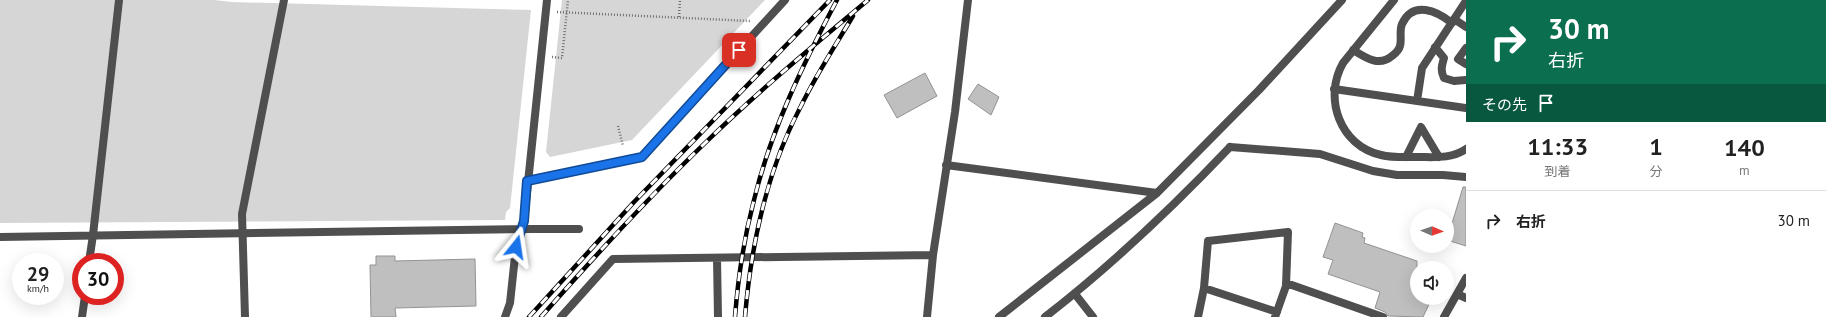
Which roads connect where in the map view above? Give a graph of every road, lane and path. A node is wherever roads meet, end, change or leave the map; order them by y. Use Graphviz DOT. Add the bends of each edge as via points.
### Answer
graph roads {
  1 [pos="119,0"];
  2 [pos="284,0"];
  3 [pos="547,0"];
  4 [pos="568,0"];
  5 [pos="680,0"];
  6 [pos="785,0"];
  7 [pos="968,0"];
  8 [pos="1342,0"];
  9 [pos="1394,0"];
  10 [pos="1466,2"];
  11 [pos="554,12"];
  12 [pos="567,12"];
  13 [pos="679,18"];
  14 [pos="750,21"];
  15 [pos="1453,21"];
  16 [pos="1466,28"];
  17 [pos="1435,47"];
  18 [pos="1466,48"];
  19 [pos="1353,50"];
  20 [pos="550,57"];
  21 [pos="1466,64"];
  22 [pos="1466,80"];
  23 [pos="1334,89"];
  24 [pos="1417,101"];
  25 [pos="1466,108"];
  26 [pos="618,126"];
  27 [pos="623,146"];
  28 [pos="1466,149"];
  29 [pos="1406,157"];
  30 [pos="1439,157"];
  31 [pos="946,165"];
  32 [pos="1466,177"];
  33 [pos="527,181"];
  34 [pos="1157,193"];
  35 [pos="579,229"];
  36 [pos="521,230"];
  37 [pos="243,234"];
  38 [pos="93,235"];
  39 [pos="0,237"];
  40 [pos="90,253"];
  41 [pos="933,255"];
  42 [pos="717,258"];
  43 [pos="1466,278"];
  44 [pos="1286,283"];
  45 [pos="1204,288"];
  46 [pos="1075,294"];
  47 [pos="1457,294"];
  48 [pos="1466,298"];
  49 [pos="84,305"];
  50 [pos="1276,314"];
  51 [pos="82,317"];
  52 [pos="245,317"];
  53 [pos="505,317"];
  54 [pos="561,317"];
  55 [pos="718,317"];
  56 [pos="927,317"];
  57 [pos="999,317"];
  58 [pos="1045,317"];
  59 [pos="1093,317"];
  60 [pos="1198,317"];
  61 [pos="1383,317"];
  62 [pos="1444,317"];
  1 -- 38 [label="street"];
  2 -- 37 [label="street" via="242,214"];
  3 -- 33 [label="street"];
  4 -- 12 [label="path"];
  5 -- 13 [label="path"];
  6 -- 33 [label="street" via="642,157"];
  7 -- 31 [label="street"];
  8 -- 34 [label="street" via="1259,90"];
  9 -- 19 [label="street"];
  10 -- 15 [label="street"];
  11 -- 12 [label="path"];
  12 -- 13 [label="path"];
  12 -- 20 [label="path" via="562,58"];
  13 -- 14 [label="path"];
  15 -- 16 [label="street"];
  15 -- 17 [label="street"];
  15 -- 19 [label="street" via="1430,9 1416,10 1402,24 1400,47 1389,59 1375,61"];
  17 -- 22 [label="street" via="1444,58 1441,67 1444,78 1454,81"];
  17 -- 24 [label="street" via="1422,68"];
  18 -- 21 [label="street" via="1458,59"];
  19 -- 23 [label="street" via="1337,73"];
  23 -- 24 [label="street"];
  23 -- 29 [label="street" via="1335,108 1340,123 1356,143 1381,155"];
  24 -- 25 [label="street"];
  26 -- 27 [label="path"];
  28 -- 30 [label="street" via="1453,156"];
  29 -- 30 [label="street"];
  29 -- 30 [label="street" via="1421,127"];
  31 -- 34 [label="street"];
  31 -- 41 [label="street"];
  32 -- 46 [label="street" via="1443,174 1397,175 1373,171 1320,154 1230,147 1172,208"];
  33 -- 36 [label="street"];
  34 -- 57 [label="street"];
  35 -- 36 [label="street"];
  36 -- 37 [label="street"];
  36 -- 53 [label="street" via="516,247 510,303"];
  37 -- 38 [label="street"];
  37 -- 52 [label="street"];
  38 -- 39 [label="street"];
  38 -- 40 [label="street"];
  41 -- 42 [label="street"];
  41 -- 56 [label="street"];
  42 -- 54 [label="street" via="613,259"];
  42 -- 55 [label="street"];
  43 -- 47 [label="street"];
  44 -- 45 [label="street" via="1288,232 1208,241"];
  44 -- 50 [label="street"];
  44 -- 61 [label="street"];
  45 -- 50 [label="street"];
  45 -- 60 [label="street"];
  46 -- 58 [label="street"];
  46 -- 59 [label="street"];
  47 -- 48 [label="street"];
  47 -- 62 [label="street"];
  49 -- 51 [label="street"];
}
